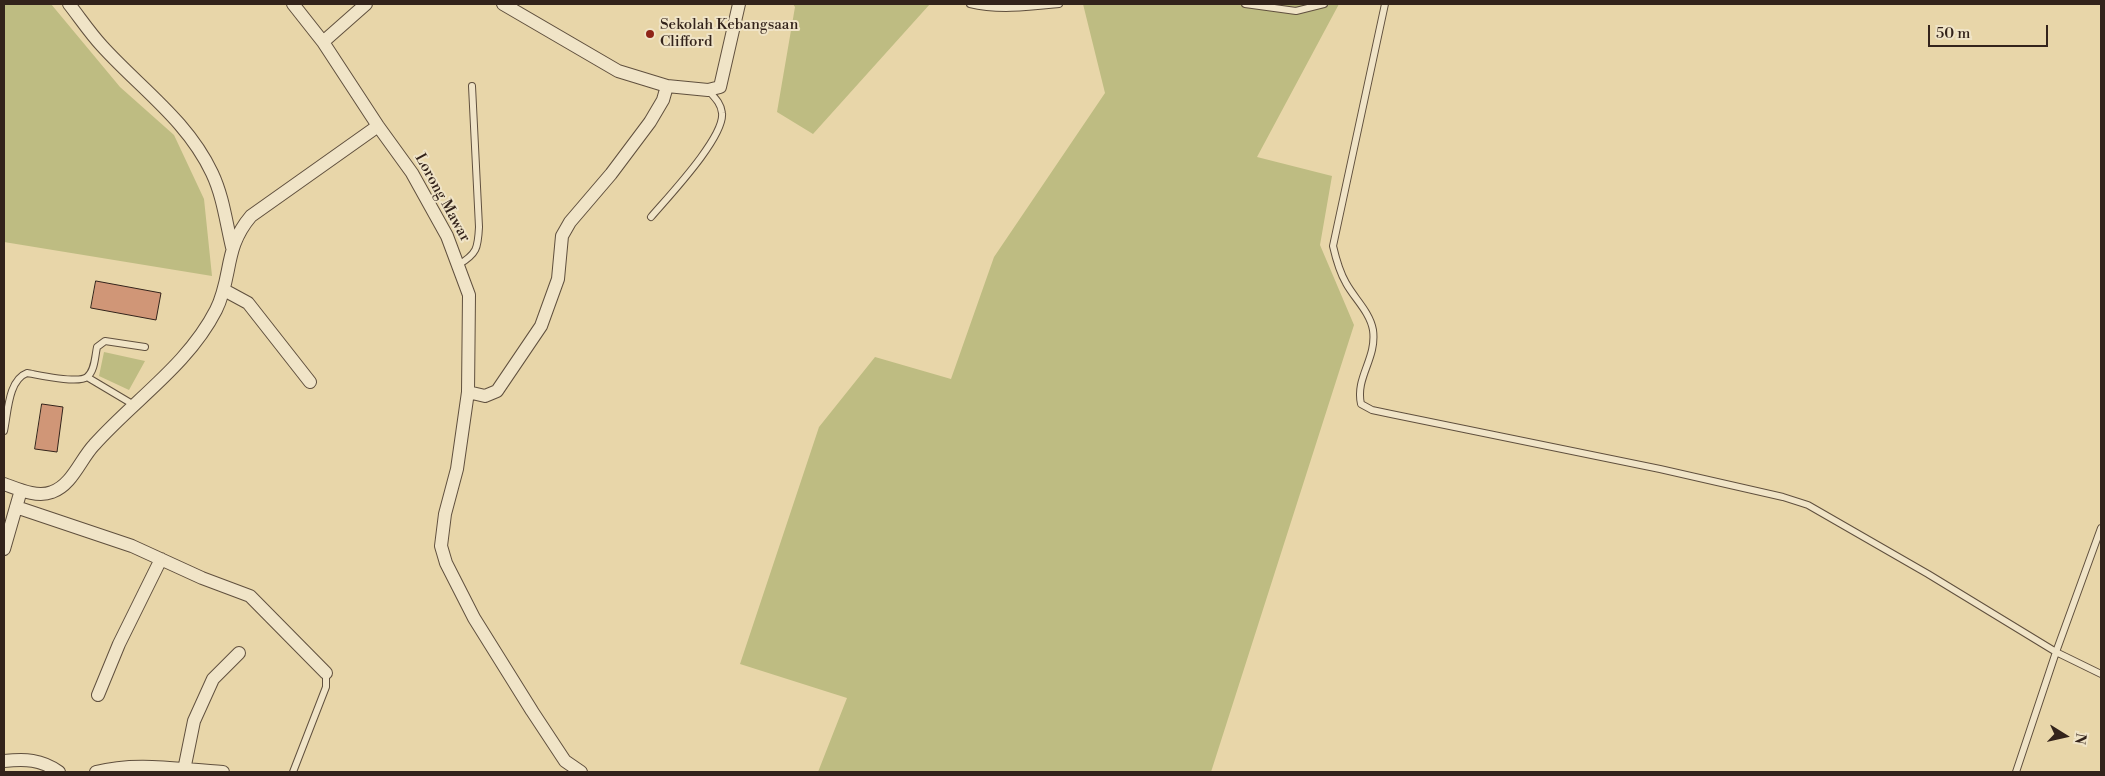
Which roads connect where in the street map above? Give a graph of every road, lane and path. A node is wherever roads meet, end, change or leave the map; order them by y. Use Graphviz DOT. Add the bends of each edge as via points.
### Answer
graph roads {
  1 [pos="69,4"];
  2 [pos="292,4"];
  3 [pos="366,4"];
  4 [pos="503,4"];
  5 [pos="739,4"];
  6 [pos="970,4"];
  7 [pos="1059,4"];
  8 [pos="1245,4"];
  9 [pos="1324,4"];
  10 [pos="1385,4"];
  11 [pos="323,42"];
  12 [pos="472,86"];
  13 [pos="667,86"];
  14 [pos="708,90"];
  15 [pos="378,126"];
  16 [pos="651,217"];
  17 [pos="232,247"];
  18 [pos="458,265"];
  19 [pos="224,290"];
  20 [pos="146,347"];
  21 [pos="87,377"];
  22 [pos="310,382"];
  23 [pos="468,392"];
  24 [pos="134,405"];
  25 [pos="4,431"];
  26 [pos="4,484"];
  27 [pos="21,490"];
  28 [pos="16,508"];
  29 [pos="2101,528"];
  30 [pos="4,549"];
  31 [pos="161,560"];
  32 [pos="2056,652"];
  33 [pos="239,653"];
  34 [pos="326,673"];
  35 [pos="2101,674"];
  36 [pos="98,695"];
  37 [pos="4,761"];
  38 [pos="184,770"];
  39 [pos="165,771"];
  40 [pos="59,772"];
  41 [pos="96,772"];
  42 [pos="223,772"];
  43 [pos="293,772"];
  44 [pos="581,772"];
  45 [pos="2016,772"];
  1 -- 17 [label="street" via="102,46 168,110 197,145 213,174 222,200"];
  2 -- 11 [label="street, Lorong Mawar"];
  3 -- 11 [label="street"];
  4 -- 13 [label="street" via="618,71"];
  5 -- 14 [label="street" via="720,87"];
  6 -- 7 [label="lane" via="1023,7"];
  8 -- 9 [label="lane" via="1296,10"];
  10 -- 32 [label="lane" via="1333,246 1336,263 1373,328 1372,356 1358,392 1361,404 1372,410 1660,469 1808,505"];
  11 -- 15 [label="street, Lorong Mawar"];
  12 -- 18 [label="lane" via="478,244 472,257"];
  13 -- 14 [label="street"];
  13 -- 23 [label="street" via="650,122 562,236 558,279 541,326 497,391 486,396"];
  14 -- 16 [label="lane" via="719,102 723,113 720,127 709,146"];
  15 -- 17 [label="street" via="251,216"];
  15 -- 18 [label="street, Lorong Mawar" via="412,173 448,236"];
  17 -- 19 [label="street"];
  18 -- 23 [label="street, Lorong Mawar" via="469,295"];
  19 -- 22 [label="street" via="248,303"];
  19 -- 24 [label="street" via="216,311 195,343"];
  20 -- 21 [label="lane" via="105,342 97,347 92,370"];
  21 -- 24 [label="lane"];
  21 -- 25 [label="lane" via="78,380 27,373 20,375 14,385"];
  23 -- 44 [label="street, Lorong Mawar" via="457,469 445,514 441,546 446,563 474,618 532,711 565,761"];
  24 -- 27 [label="street" via="93,445 63,486 51,493"];
  26 -- 27 [label="street"];
  27 -- 28 [label="street"];
  28 -- 30 [label="street"];
  28 -- 31 [label="street" via="132,546"];
  29 -- 32 [label="lane"];
  31 -- 34 [label="street" via="250,596"];
  31 -- 36 [label="street" via="119,644"];
  32 -- 35 [label="lane"];
  32 -- 45 [label="lane"];
  33 -- 38 [label="street" via="213,679 194,721"];
  34 -- 43 [label="lane" via="326,688"];
  37 -- 40 [label="street" via="34,760"];
  38 -- 39 [label="street"];
  38 -- 42 [label="street"];
  39 -- 41 [label="street" via="114,768"];
}
